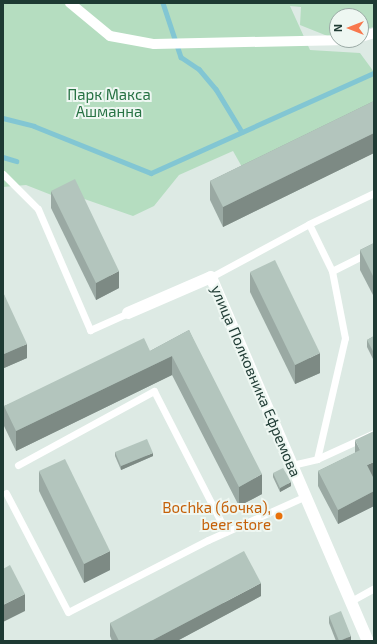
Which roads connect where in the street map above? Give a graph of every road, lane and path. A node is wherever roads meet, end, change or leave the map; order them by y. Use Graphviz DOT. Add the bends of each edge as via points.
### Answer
graph roads {
  1 [pos="70,3"];
  2 [pos="329,40"];
  3 [pos="3,174"];
  4 [pos="374,193"];
  5 [pos="309,224"];
  6 [pos="374,250"];
  7 [pos="332,271"];
  8 [pos="211,276"];
  9 [pos="128,313"];
  10 [pos="374,433"];
  11 [pos="317,459"];
  12 [pos="18,465"];
  13 [pos="292,465"];
  14 [pos="6,493"];
  15 [pos="306,496"];
  16 [pos="226,532"];
  17 [pos="374,588"];
  18 [pos="351,601"];
  19 [pos="368,641"];
  1 -- 2 [label="street" via="110,36 154,44"];
  3 -- 9 [label="lane, улица Полковника Ефремова" via="38,209 90,330"];
  4 -- 5 [label="lane"];
  5 -- 7 [label="lane"];
  5 -- 8 [label="lane"];
  6 -- 7 [label="lane"];
  7 -- 11 [label="lane" via="344,338"];
  8 -- 9 [label="street, улица Полковника Ефремова"];
  8 -- 13 [label="street, улица Полковника Ефремова"];
  10 -- 11 [label="lane"];
  11 -- 13 [label="lane"];
  12 -- 16 [label="lane" via="154,391"];
  13 -- 15 [label="street, улица Полковника Ефремова"];
  14 -- 16 [label="lane" via="68,612"];
  15 -- 16 [label="lane"];
  15 -- 18 [label="street, улица Полковника Ефремова"];
  17 -- 18 [label="lane"];
  18 -- 19 [label="street, улица Полковника Ефремова"];
}
